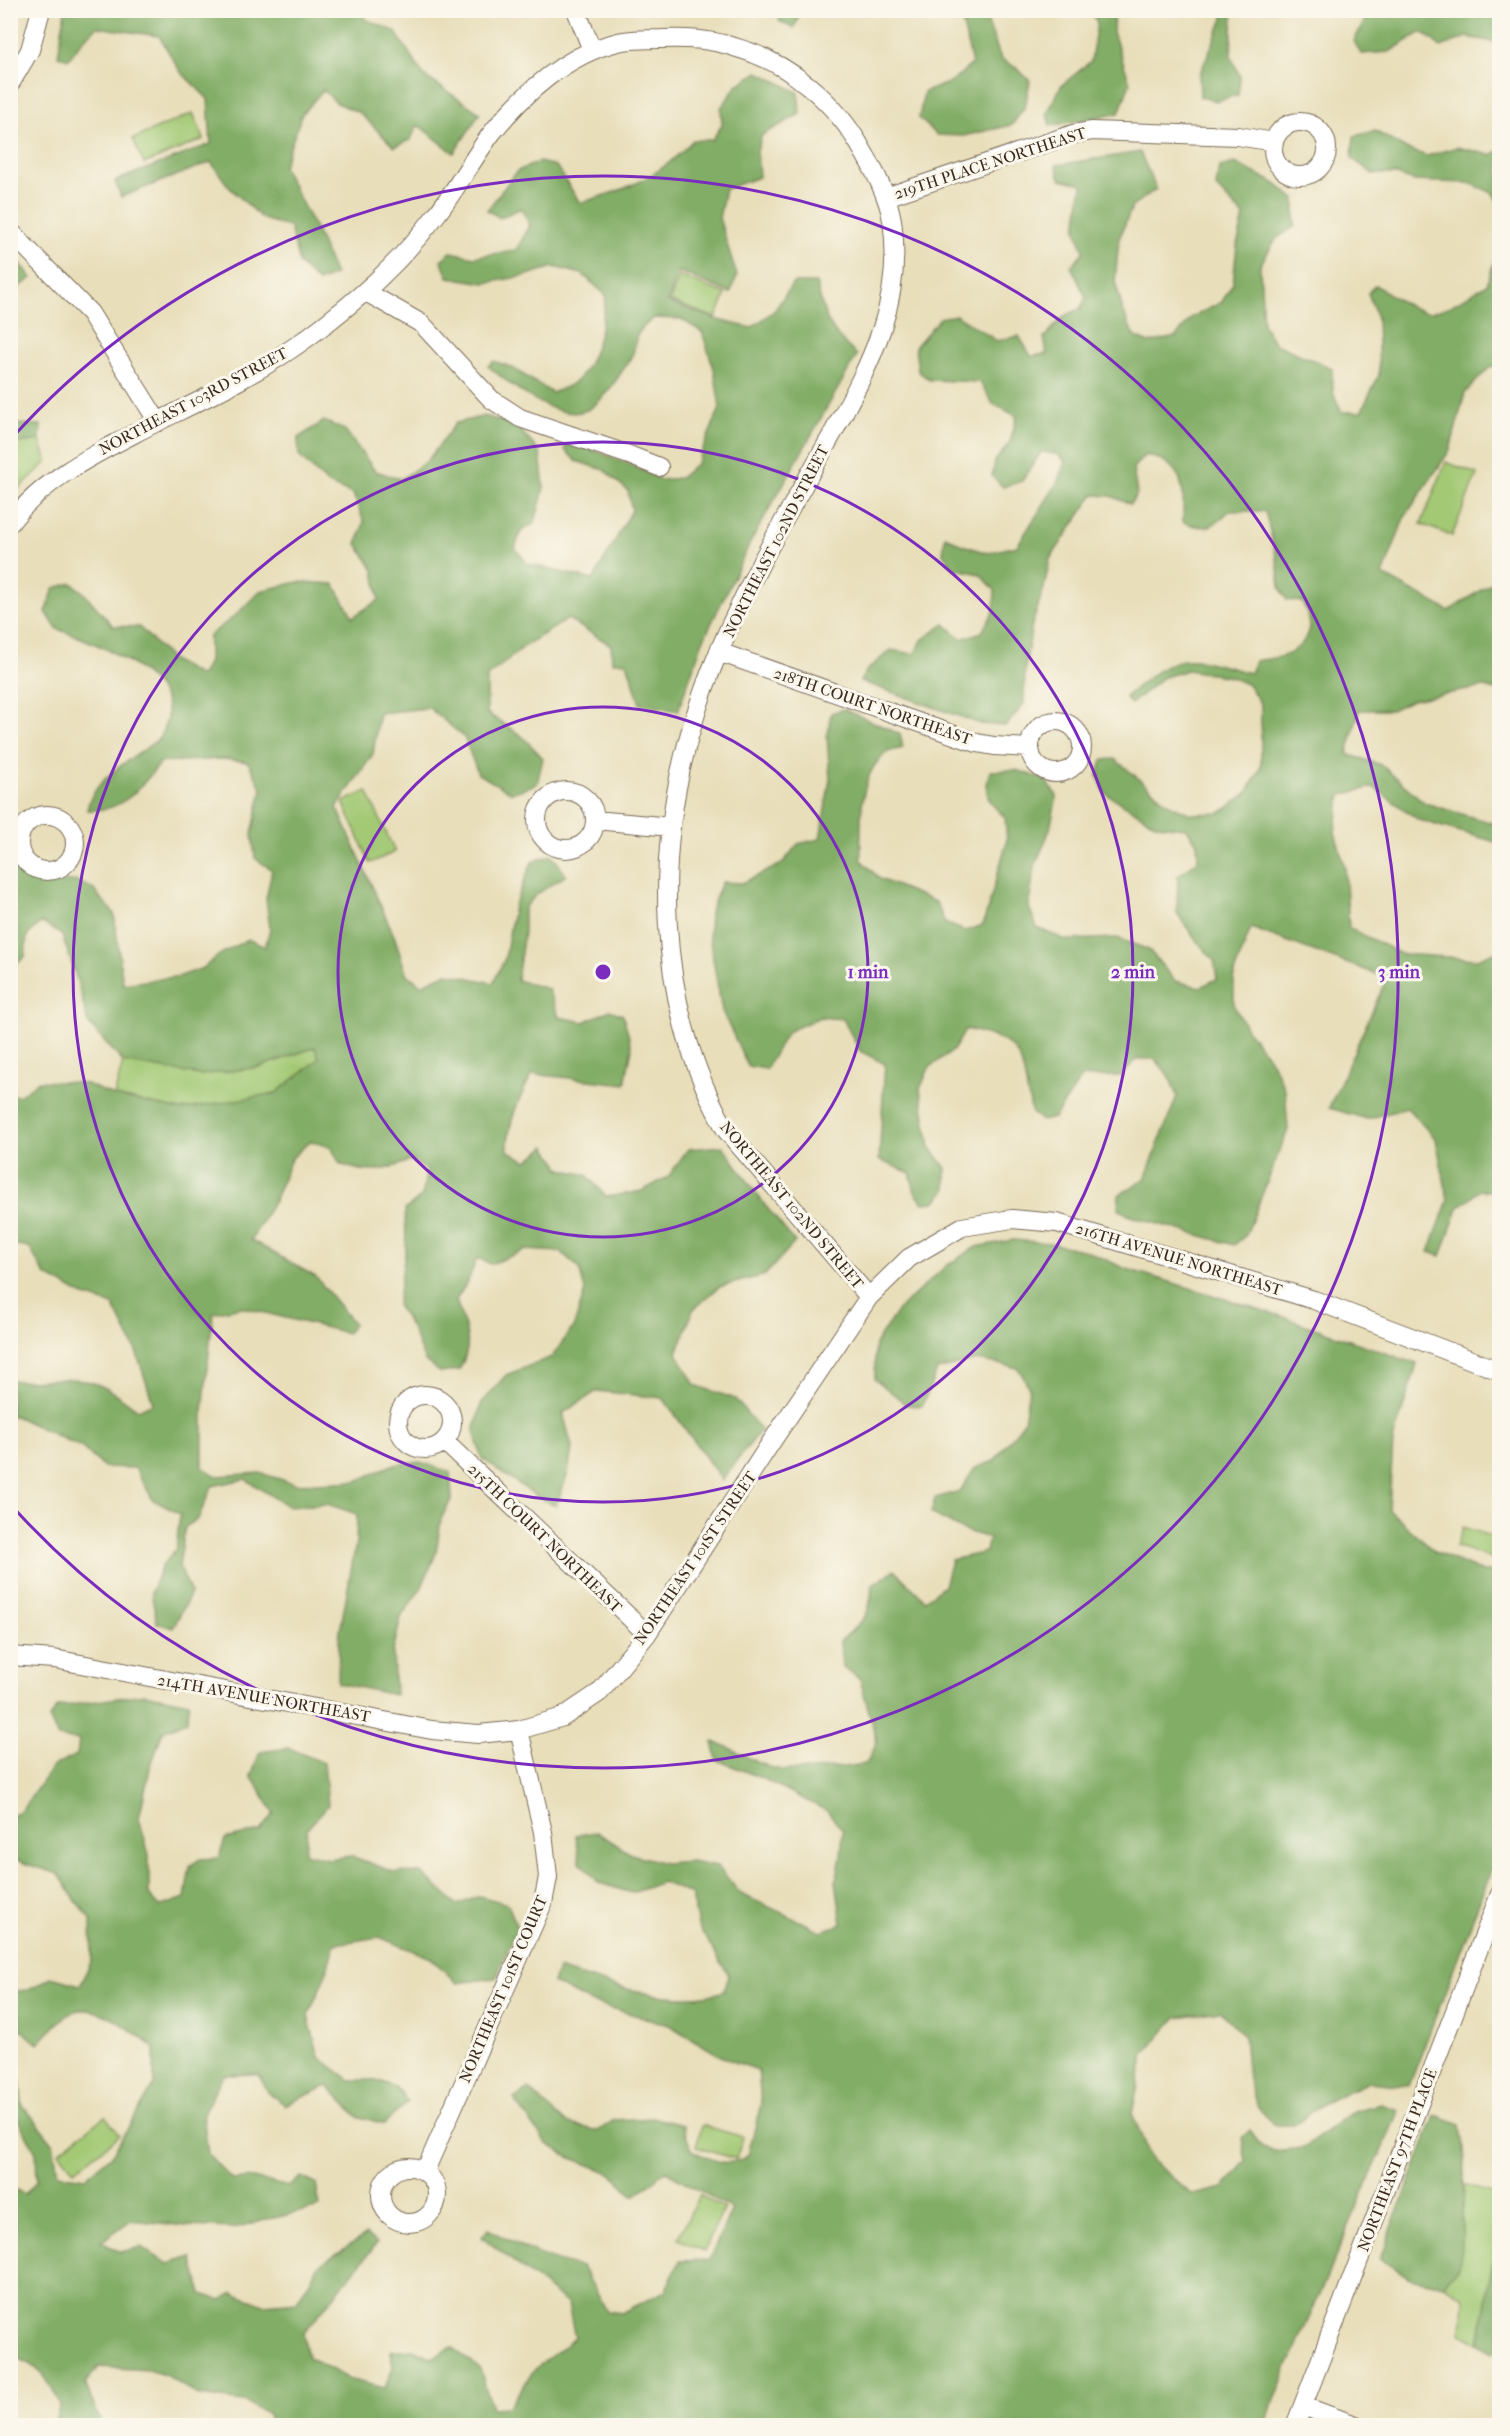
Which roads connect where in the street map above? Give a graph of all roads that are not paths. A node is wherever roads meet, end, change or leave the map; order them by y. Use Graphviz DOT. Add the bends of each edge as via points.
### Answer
graph roads {
  1 [pos="41,10"];
  2 [pos="576,10"];
  3 [pos="592,50"];
  4 [pos="10,84"];
  5 [pos="1274,142"];
  6 [pos="886,197"];
  7 [pos="10,231"];
  8 [pos="366,292"];
  9 [pos="159,422"];
  10 [pos="659,467"];
  11 [pos="10,523"];
  12 [pos="719,652"];
  13 [pos="1029,748"];
  14 [pos="596,820"];
  15 [pos="670,826"];
  16 [pos="870,1297"];
  17 [pos="837,1347"];
  18 [pos="1500,1371"];
  19 [pos="444,1441"];
  20 [pos="647,1634"];
  21 [pos="10,1656"];
  22 [pos="519,1730"];
  23 [pos="1500,1894"];
  24 [pos="425,2171"];
  25 [pos="1303,2406"];
  26 [pos="1295,2426"];
  27 [pos="1358,2426"];
  1 -- 4 [label="street" via="30,50"];
  2 -- 3 [label="street"];
  3 -- 6 [label="street, NORTHEAST 103RD STREET" via="621,41 698,38 769,60 831,104 863,150"];
  3 -- 8 [label="street, NORTHEAST 103RD STREET" via="549,77 517,106 491,135 432,221"];
  5 -- 6 [label="street, 219TH PLACE NORTHEAST" via="1238,136 1092,130"];
  6 -- 12 [label="street, NORTHEAST 102ND STREET" via="893,265 890,299 876,350 761,563"];
  7 -- 9 [label="street" via="90,313"];
  8 -- 9 [label="street, NORTHEAST 103RD STREET" via="259,370"];
  8 -- 10 [label="street" via="422,324 491,399 520,418"];
  9 -- 11 [label="street, NORTHEAST 103RD STREET" via="90,456 48,485"];
  12 -- 13 [label="street, 218TH COURT NORTHEAST" via="977,743"];
  12 -- 15 [label="street, NORTHEAST 102ND STREET" via="697,709"];
  14 -- 15 [label="street"];
  15 -- 16 [label="street, NORTHEAST 102ND STREET" via="668,937 674,983 690,1050 709,1099 726,1130"];
  16 -- 17 [label="street, 216TH AVENUE NORTHEAST"];
  16 -- 18 [label="street, 216TH AVENUE NORTHEAST" via="909,1258 962,1227 1012,1219 1057,1223 1314,1300"];
  17 -- 20 [label="street, NORTHEAST 101ST STREET"];
  19 -- 20 [label="street, 215TH COURT NORTHEAST"];
  20 -- 22 [label="street, NORTHEAST 101ST STREET" via="600,1692 563,1717"];
  21 -- 22 [label="street, 214TH AVENUE NORTHEAST" via="54,1659 432,1730 478,1734"];
  22 -- 24 [label="street, NORTHEAST 101ST COURT" via="543,1832 548,1877 543,1904"];
  23 -- 25 [label="street, NORTHEAST 97TH PLACE"];
  25 -- 26 [label="street, NORTHEAST 97TH PLACE"];
  25 -- 27 [label="street"];
}
